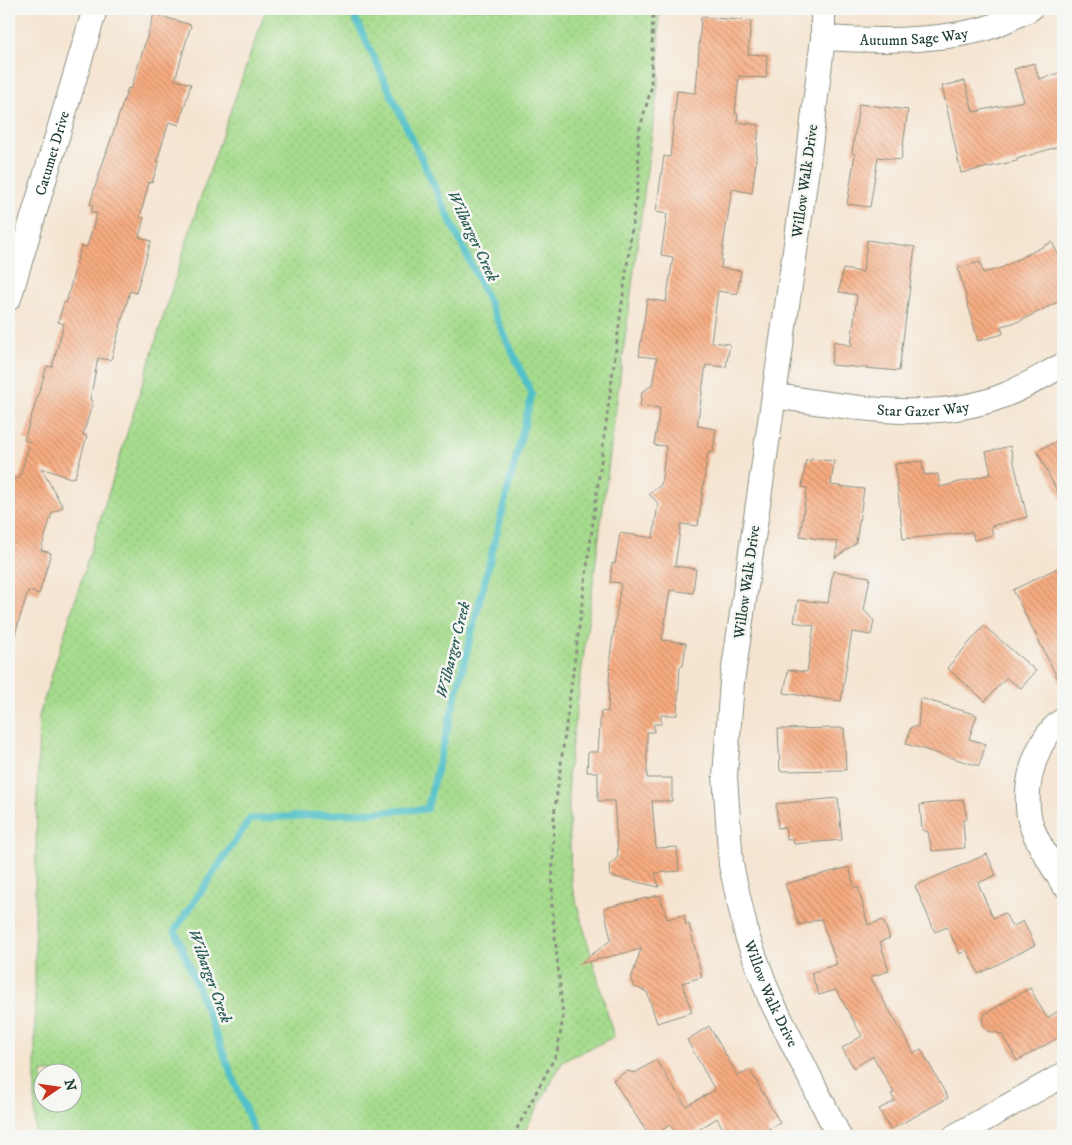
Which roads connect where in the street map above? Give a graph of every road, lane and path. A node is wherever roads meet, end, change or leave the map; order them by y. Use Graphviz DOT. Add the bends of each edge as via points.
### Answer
graph roads {
  1 [pos="95,9"];
  2 [pos="653,9"];
  3 [pos="823,9"];
  4 [pos="1030,9"];
  5 [pos="823,38"];
  6 [pos="9,298"];
  7 [pos="1063,366"];
  8 [pos="774,396"];
  9 [pos="1063,720"];
  10 [pos="1063,884"];
  11 [pos="1063,1075"];
  12 [pos="513,1136"];
  13 [pos="839,1136"];
  14 [pos="954,1136"];
  1 -- 6 [label="street, Catumet Drive"];
  2 -- 12 [label="path" via="651,89 638,135 638,175 554,816 552,906 563,1017 557,1053"];
  3 -- 5 [label="street, Willow Walk Drive"];
  4 -- 5 [label="street, Autumn Sage Way" via="982,30 926,38"];
  5 -- 8 [label="street, Willow Walk Drive"];
  7 -- 8 [label="street, Star Gazer Way" via="1005,395 958,408 897,412"];
  8 -- 13 [label="street, Willow Walk Drive" via="732,682 725,776 731,865 747,936 770,998"];
  9 -- 10 [label="street" via="1055,725 1036,755 1027,787 1032,826"];
  11 -- 14 [label="street"];
}
